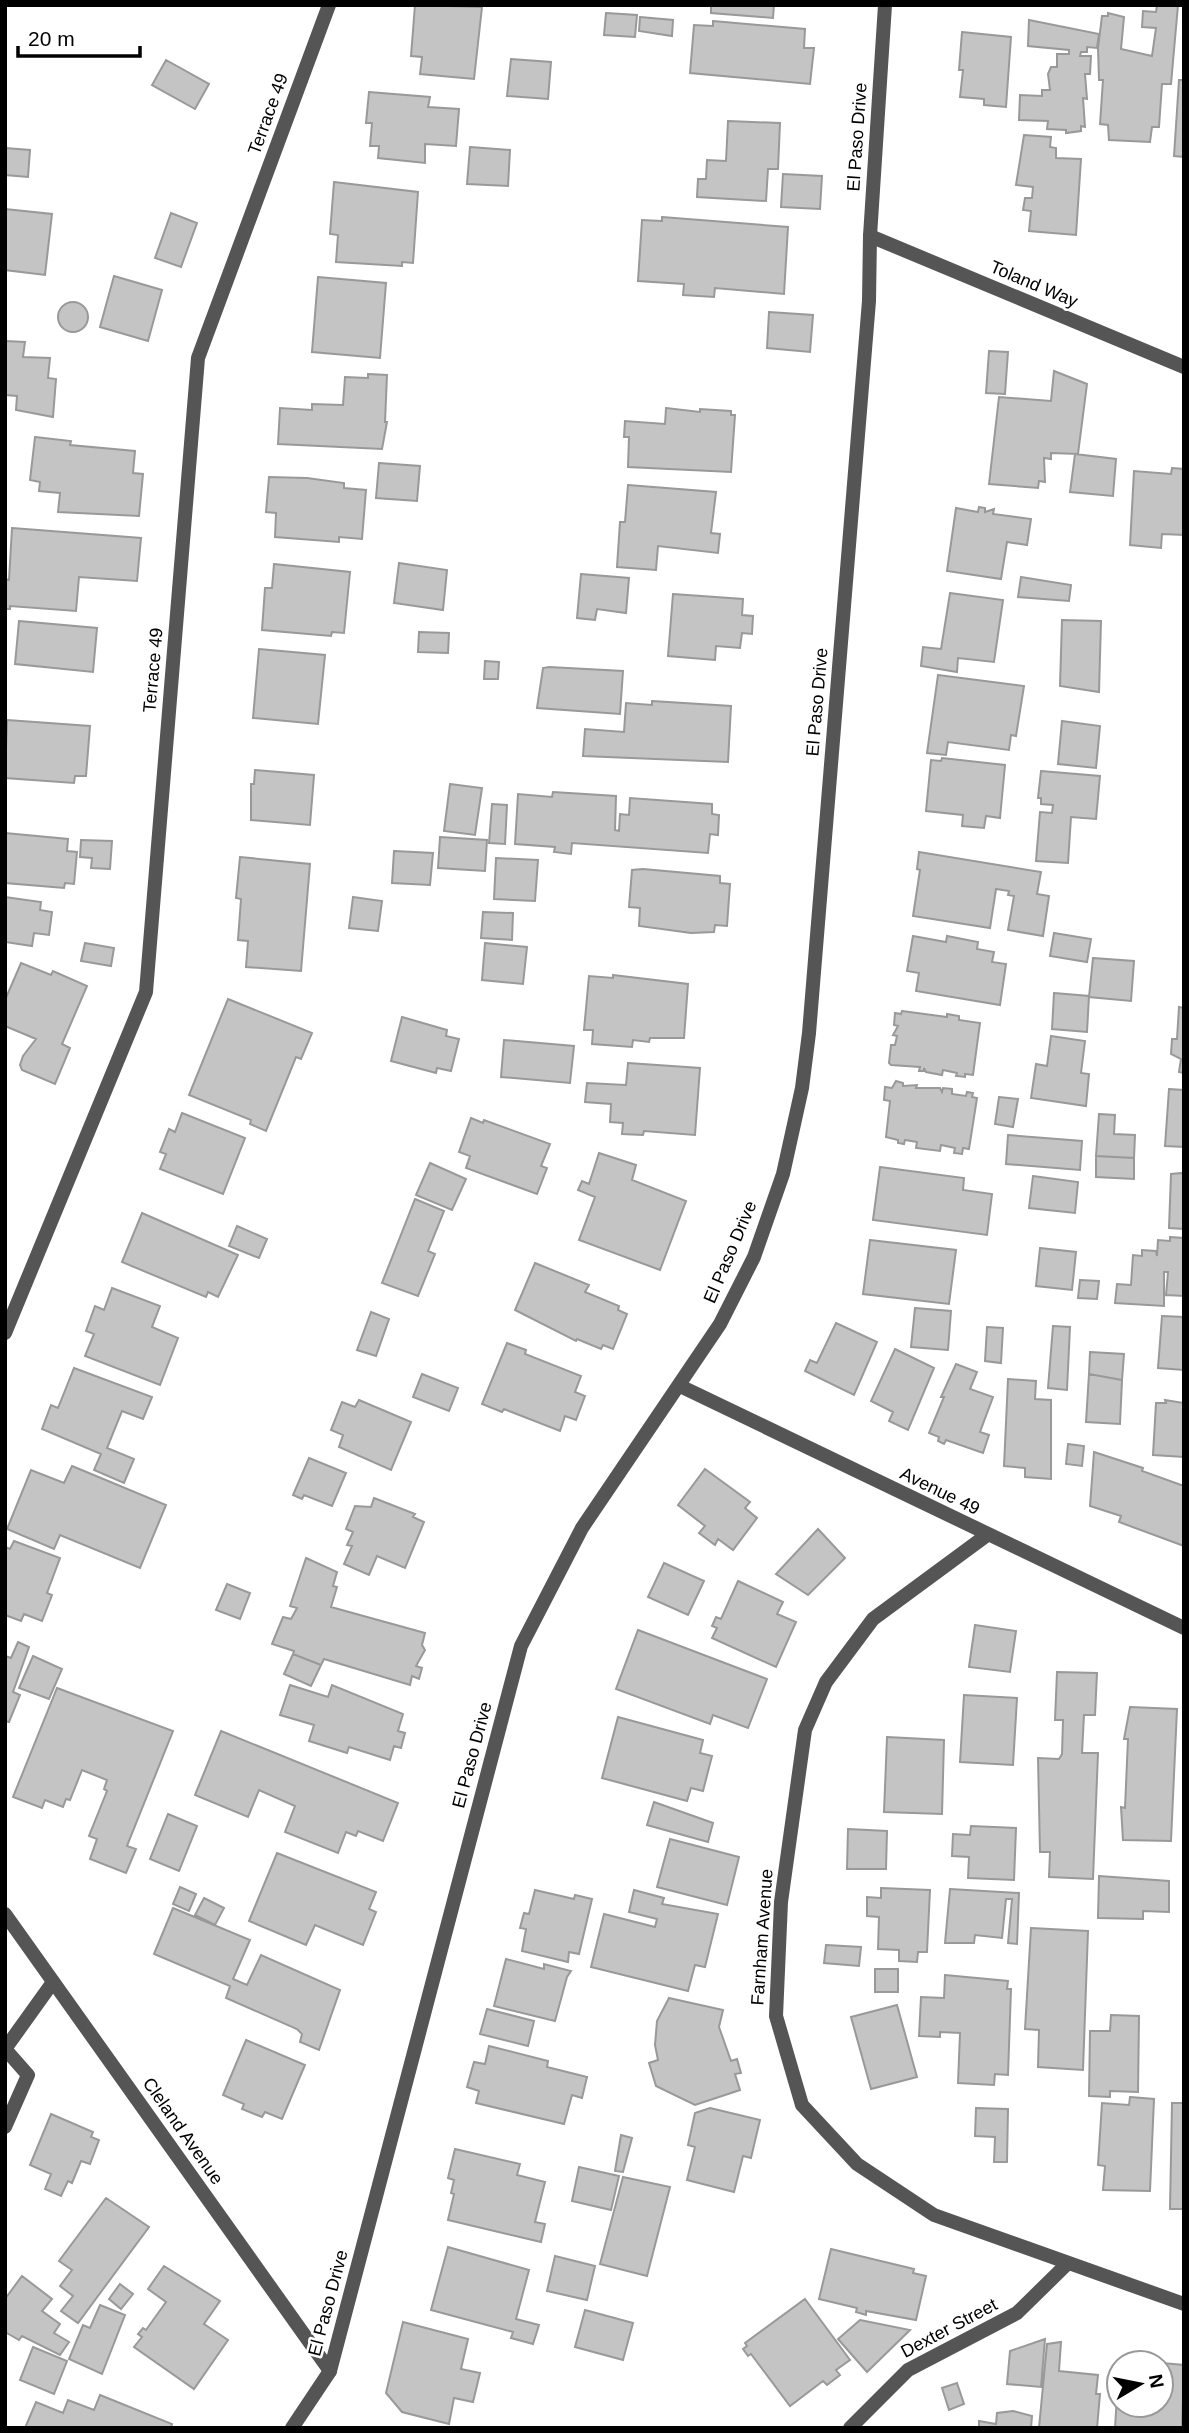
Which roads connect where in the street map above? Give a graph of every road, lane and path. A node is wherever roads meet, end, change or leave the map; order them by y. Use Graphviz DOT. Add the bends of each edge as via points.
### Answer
graph roads {
  1 [pos="329,5"];
  2 [pos="885,5"];
  3 [pos="870,236"];
  4 [pos="1184,367"];
  5 [pos="5,1333"];
  6 [pos="680,1386"];
  7 [pos="987,1535"];
  8 [pos="1184,1628"];
  9 [pos="5,1914"];
  10 [pos="53,1982"];
  11 [pos="6,2050"];
  12 [pos="5,2127"];
  13 [pos="1068,2263"];
  14 [pos="1184,2304"];
  15 [pos="330,2371"];
  16 [pos="292,2428"];
  17 [pos="850,2428"];
  1 -- 5 [label="street, Terrace 49" via="198,358 146,992"];
  2 -- 3 [label="street, El Paso Drive"];
  3 -- 4 [label="street, Toland Way"];
  3 -- 6 [label="street, El Paso Drive" via="869,301 802,1088 783,1174 754,1257 720,1324"];
  6 -- 7 [label="street, Avenue 49"];
  6 -- 15 [label="street, El Paso Drive" via="582,1528 521,1646"];
  7 -- 8 [label="street, Avenue 49"];
  7 -- 13 [label="street, Farnham Avenue" via="873,1619 826,1682 804,1730 781,1902 776,2016 802,2105 857,2164 934,2215"];
  9 -- 10 [label="street, Cleland Avenue"];
  10 -- 11 [label="street"];
  10 -- 15 [label="street, Cleland Avenue"];
  11 -- 12 [label="street" via="28,2075"];
  13 -- 14 [label="street, Farnham Avenue"];
  13 -- 17 [label="street, Dexter Street" via="1017,2313 908,2370"];
  15 -- 16 [label="street, El Paso Drive"];
}
